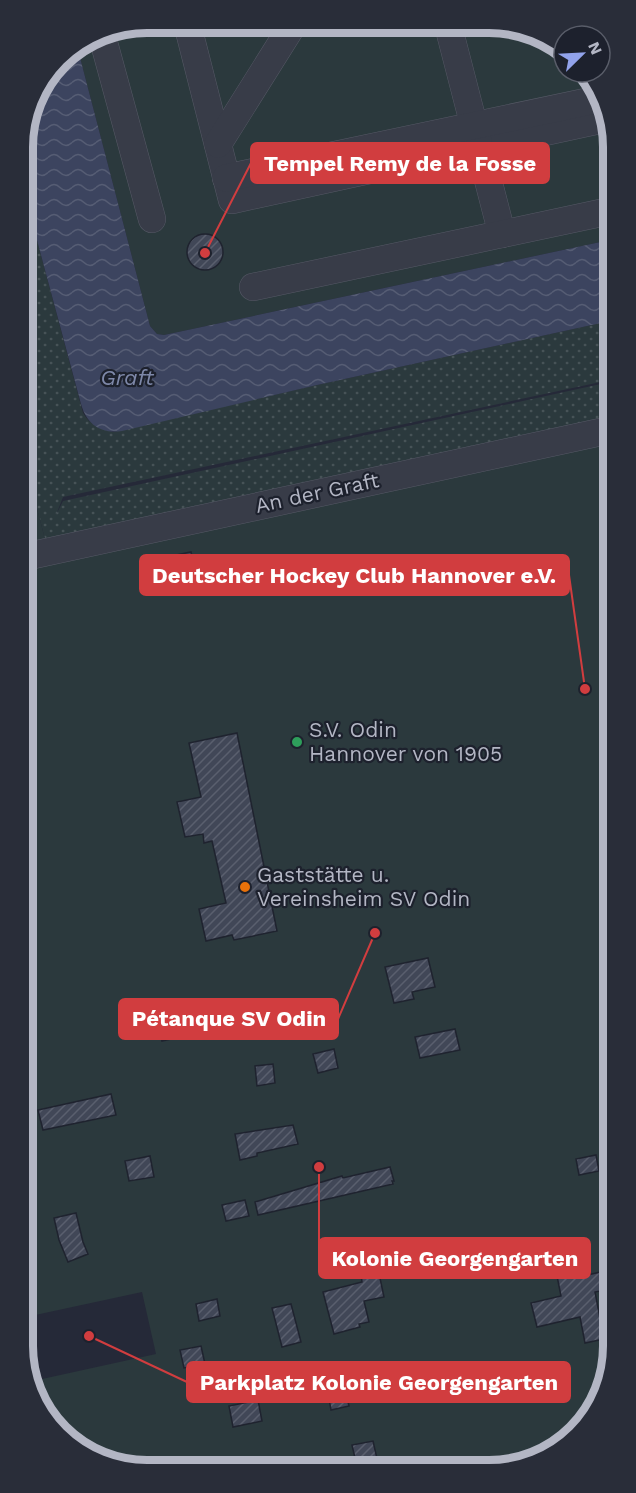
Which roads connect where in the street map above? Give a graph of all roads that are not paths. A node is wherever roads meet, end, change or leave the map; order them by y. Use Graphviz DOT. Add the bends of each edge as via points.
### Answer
graph roads {
  1 [pos="190,33"];
  2 [pos="288,33"];
  3 [pos="450,33"];
  4 [pos="104,42"];
  5 [pos="593,101"];
  6 [pos="599,119"];
  7 [pos="476,136"];
  8 [pos="218,144"];
  9 [pos="603,212"];
  10 [pos="152,219"];
  11 [pos="502,234"];
  12 [pos="254,287"];
  13 [pos="603,432"];
  14 [pos="33,555"];
  1 -- 8 [label="street"];
  2 -- 8 [label="street"];
  3 -- 7 [label="street"];
  4 -- 10 [label="street"];
  5 -- 7 [label="street"];
  6 -- 7 [label="street"];
  7 -- 8 [label="street" via="232,200"];
  7 -- 11 [label="street"];
  9 -- 11 [label="street"];
  11 -- 12 [label="street"];
  13 -- 14 [label="street, An der Graft"];
}
